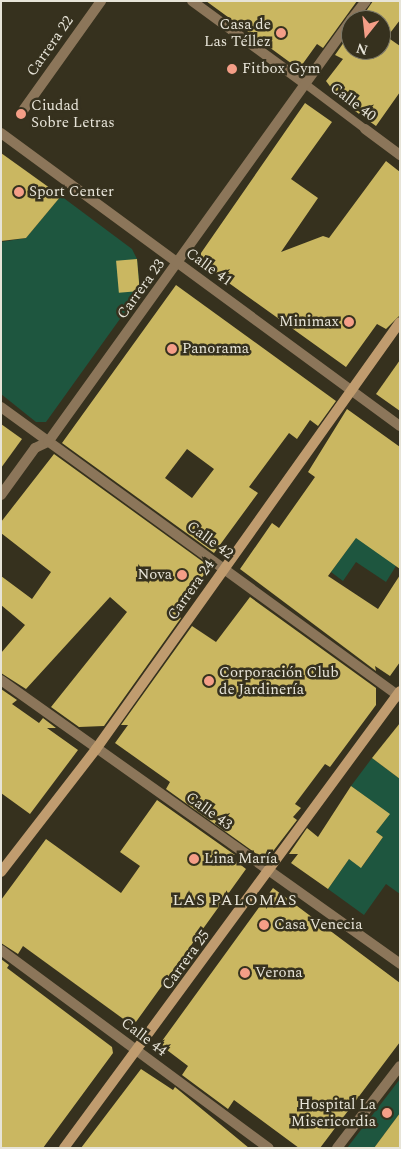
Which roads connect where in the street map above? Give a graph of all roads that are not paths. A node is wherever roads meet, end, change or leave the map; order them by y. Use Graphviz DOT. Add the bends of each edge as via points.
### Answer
graph roads {
  1 [pos="101,1"];
  2 [pos="192,1"];
  3 [pos="341,33"];
  4 [pos="304,83"];
  5 [pos="24,109"];
  6 [pos="365,129"];
  7 [pos="1,132"];
  8 [pos="400,155"];
  9 [pos="178,263"];
  10 [pos="400,322"];
  11 [pos="350,390"];
  12 [pos="1,407"];
  13 [pos="400,426"];
  14 [pos="48,442"];
  15 [pos="1,495"];
  16 [pos="224,569"];
  17 [pos="1,680"];
  18 [pos="399,694"];
  19 [pos="96,749"];
  20 [pos="1,872"];
  21 [pos="268,872"];
  22 [pos="1,950"];
  23 [pos="400,964"];
  24 [pos="138,1051"];
  25 [pos="400,1066"];
  26 [pos="64,1148"];
  27 [pos="269,1148"];
  28 [pos="337,1148"];
  1 -- 5 [label="street, Carrera 22"];
  2 -- 4 [label="street, Calle 40"];
  3 -- 4 [label="street, Carrera 23"];
  4 -- 6 [label="lane, Calle 40"];
  4 -- 9 [label="street, Carrera 23"];
  6 -- 8 [label="street, Calle 40"];
  7 -- 9 [label="street, Calle 41"];
  9 -- 11 [label="street, Calle 41"];
  9 -- 14 [label="street, Carrera 23"];
  10 -- 11 [label="main road, Carrera 24"];
  11 -- 13 [label="street, Calle 41"];
  11 -- 16 [label="main road, Carrera 24"];
  12 -- 14 [label="street, Calle 42"];
  14 -- 15 [label="street, Carrera 23" via="35,448"];
  14 -- 16 [label="street, Calle 42"];
  16 -- 18 [label="street, Calle 42"];
  16 -- 19 [label="main road, Carrera 24"];
  17 -- 19 [label="street, Calle 43"];
  18 -- 21 [label="main road, Carrera 25"];
  19 -- 20 [label="main road, Carrera 24"];
  19 -- 21 [label="street, Calle 43"];
  21 -- 23 [label="street, Calle 43"];
  21 -- 24 [label="main road, Carrera 25"];
  22 -- 24 [label="street, Calle 44"];
  24 -- 26 [label="main road, Carrera 25"];
  24 -- 27 [label="street, Calle 44"];
  25 -- 28 [label="street"];
}
